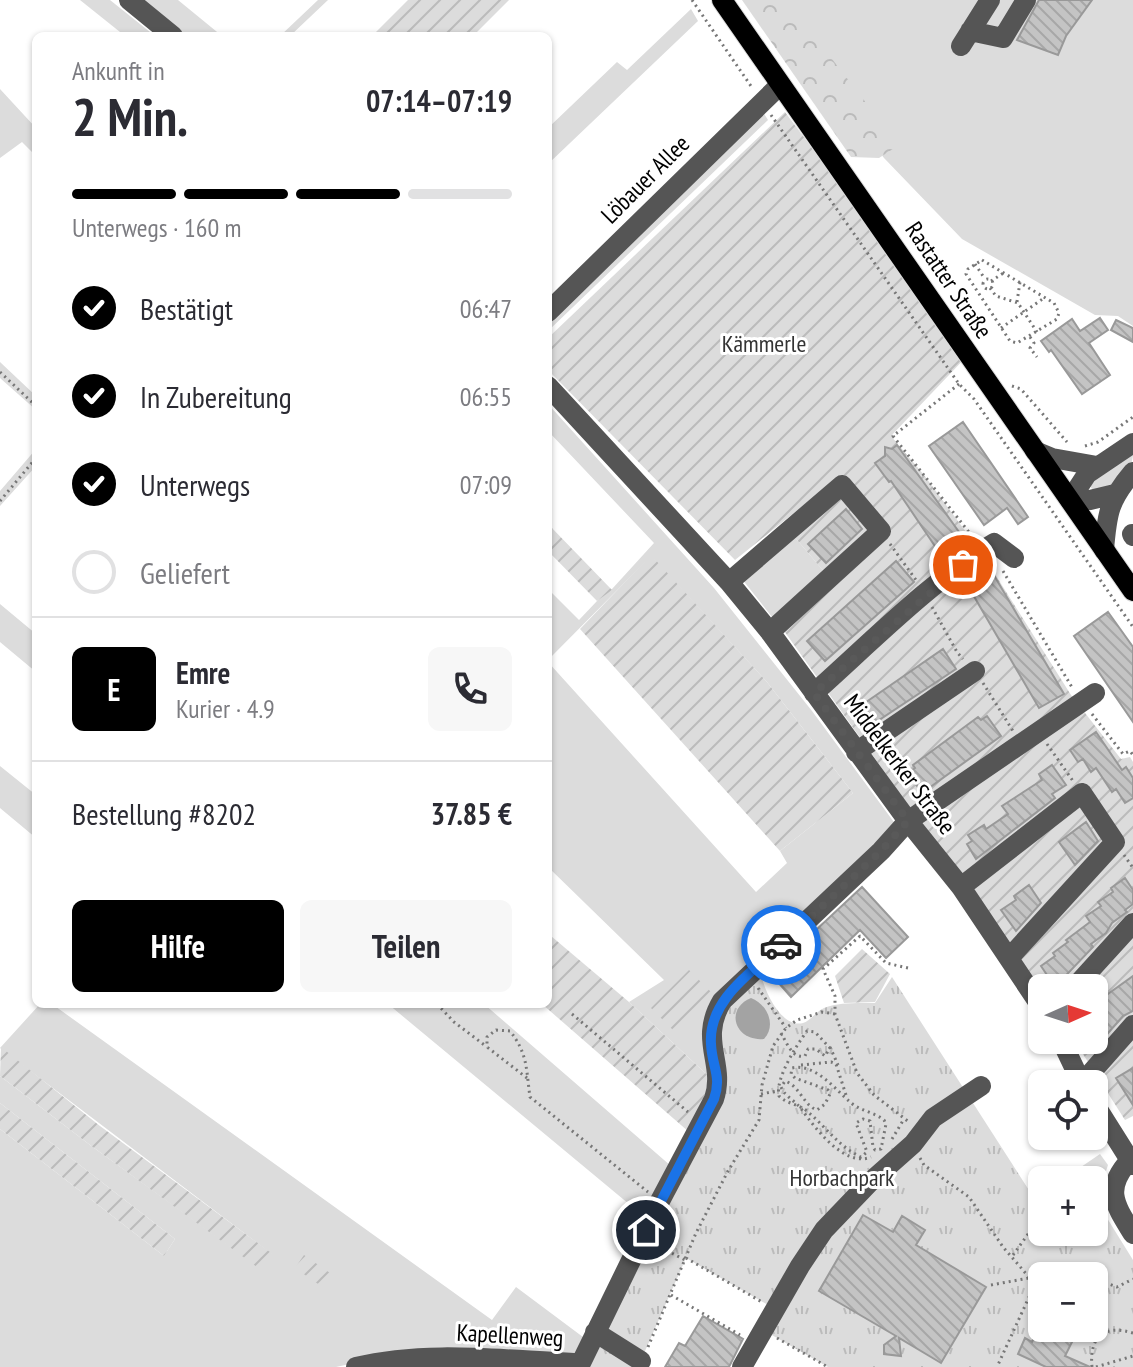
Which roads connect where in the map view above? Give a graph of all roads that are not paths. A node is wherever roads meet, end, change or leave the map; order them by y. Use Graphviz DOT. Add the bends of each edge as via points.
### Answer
graph roads {
  1 [pos="129,0"];
  2 [pos="722,0"];
  3 [pos="990,0"];
  4 [pos="1026,0"];
  5 [pos="168,32"];
  6 [pos="780,85"];
  7 [pos="552,308"];
  8 [pos="552,390"];
  9 [pos="1133,443"];
  10 [pos="1035,451"];
  11 [pos="1097,466"];
  12 [pos="1133,472"];
  13 [pos="1115,494"];
  14 [pos="1070,500"];
  15 [pos="1104,550"];
  16 [pos="1014,558"];
  17 [pos="729,582"];
  18 [pos="1133,591"];
  19 [pos="770,632"];
  20 [pos="975,671"];
  21 [pos="814,693"];
  22 [pos="1088,698"];
  23 [pos="856,752"];
  24 [pos="908,821"];
  25 [pos="961,887"];
  26 [pos="1133,923"];
  27 [pos="1010,957"];
  28 [pos="1087,974"];
  29 [pos="1028,986"];
  30 [pos="1133,1025"];
  31 [pos="1093,1070"];
  32 [pos="981,1086"];
  33 [pos="1108,1124"];
  34 [pos="1124,1147"];
  35 [pos="1133,1234"];
  36 [pos="595,1332"];
  37 [pos="641,1361"];
  38 [pos="580,1366"];
  39 [pos="356,1367"];
  40 [pos="742,1367"];
  1 -- 5 [label="street"];
  2 -- 6 [label="main road, Rastatter Straße"];
  3 -- 4 [label="street" via="966,39 1003,38"];
  6 -- 7 [label="street, Löbauer Allee"];
  6 -- 10 [label="main road, Rastatter Straße" via="892,241 983,395"];
  8 -- 17 [label="street, Middelkerker Straße"];
  9 -- 11 [label="street"];
  10 -- 11 [label="street"];
  10 -- 14 [label="main road, Rastatter Straße"];
  11 -- 14 [label="street"];
  12 -- 13 [label="street"];
  13 -- 14 [label="street"];
  13 -- 15 [label="street"];
  14 -- 15 [label="main road, Rastatter Straße"];
  15 -- 18 [label="main road, Rastatter Straße"];
  16 -- 21 [label="street" via="994,543 982,550"];
  17 -- 19 [label="street, Middelkerker Straße"];
  17 -- 19 [label="street" via="842,485 881,531"];
  19 -- 21 [label="street, Middelkerker Straße"];
  20 -- 23 [label="street"];
  21 -- 23 [label="street, Middelkerker Straße"];
  22 -- 24 [label="street, Kapellenweg"];
  23 -- 24 [label="street, Middelkerker Straße"];
  24 -- 25 [label="street, Middelkerker Straße"];
  24 -- 36 [label="street, Kapellenweg" via="722,1001 711,1043 719,1083 714,1099"];
  25 -- 27 [label="street, Middelkerker Straße"];
  25 -- 27 [label="street" via="1082,793 1115,842"];
  26 -- 28 [label="street"];
  27 -- 29 [label="street, Middelkerker Straße"];
  30 -- 31 [label="street"];
  32 -- 40 [label="street" via="933,1118 824,1230"];
  33 -- 34 [label="street"];
  34 -- 35 [label="street" via="1113,1195"];
  36 -- 37 [label="street"];
  36 -- 38 [label="street, Kapellenweg"];
  38 -- 39 [label="street, Kapellenweg" via="436,1357"];
}
